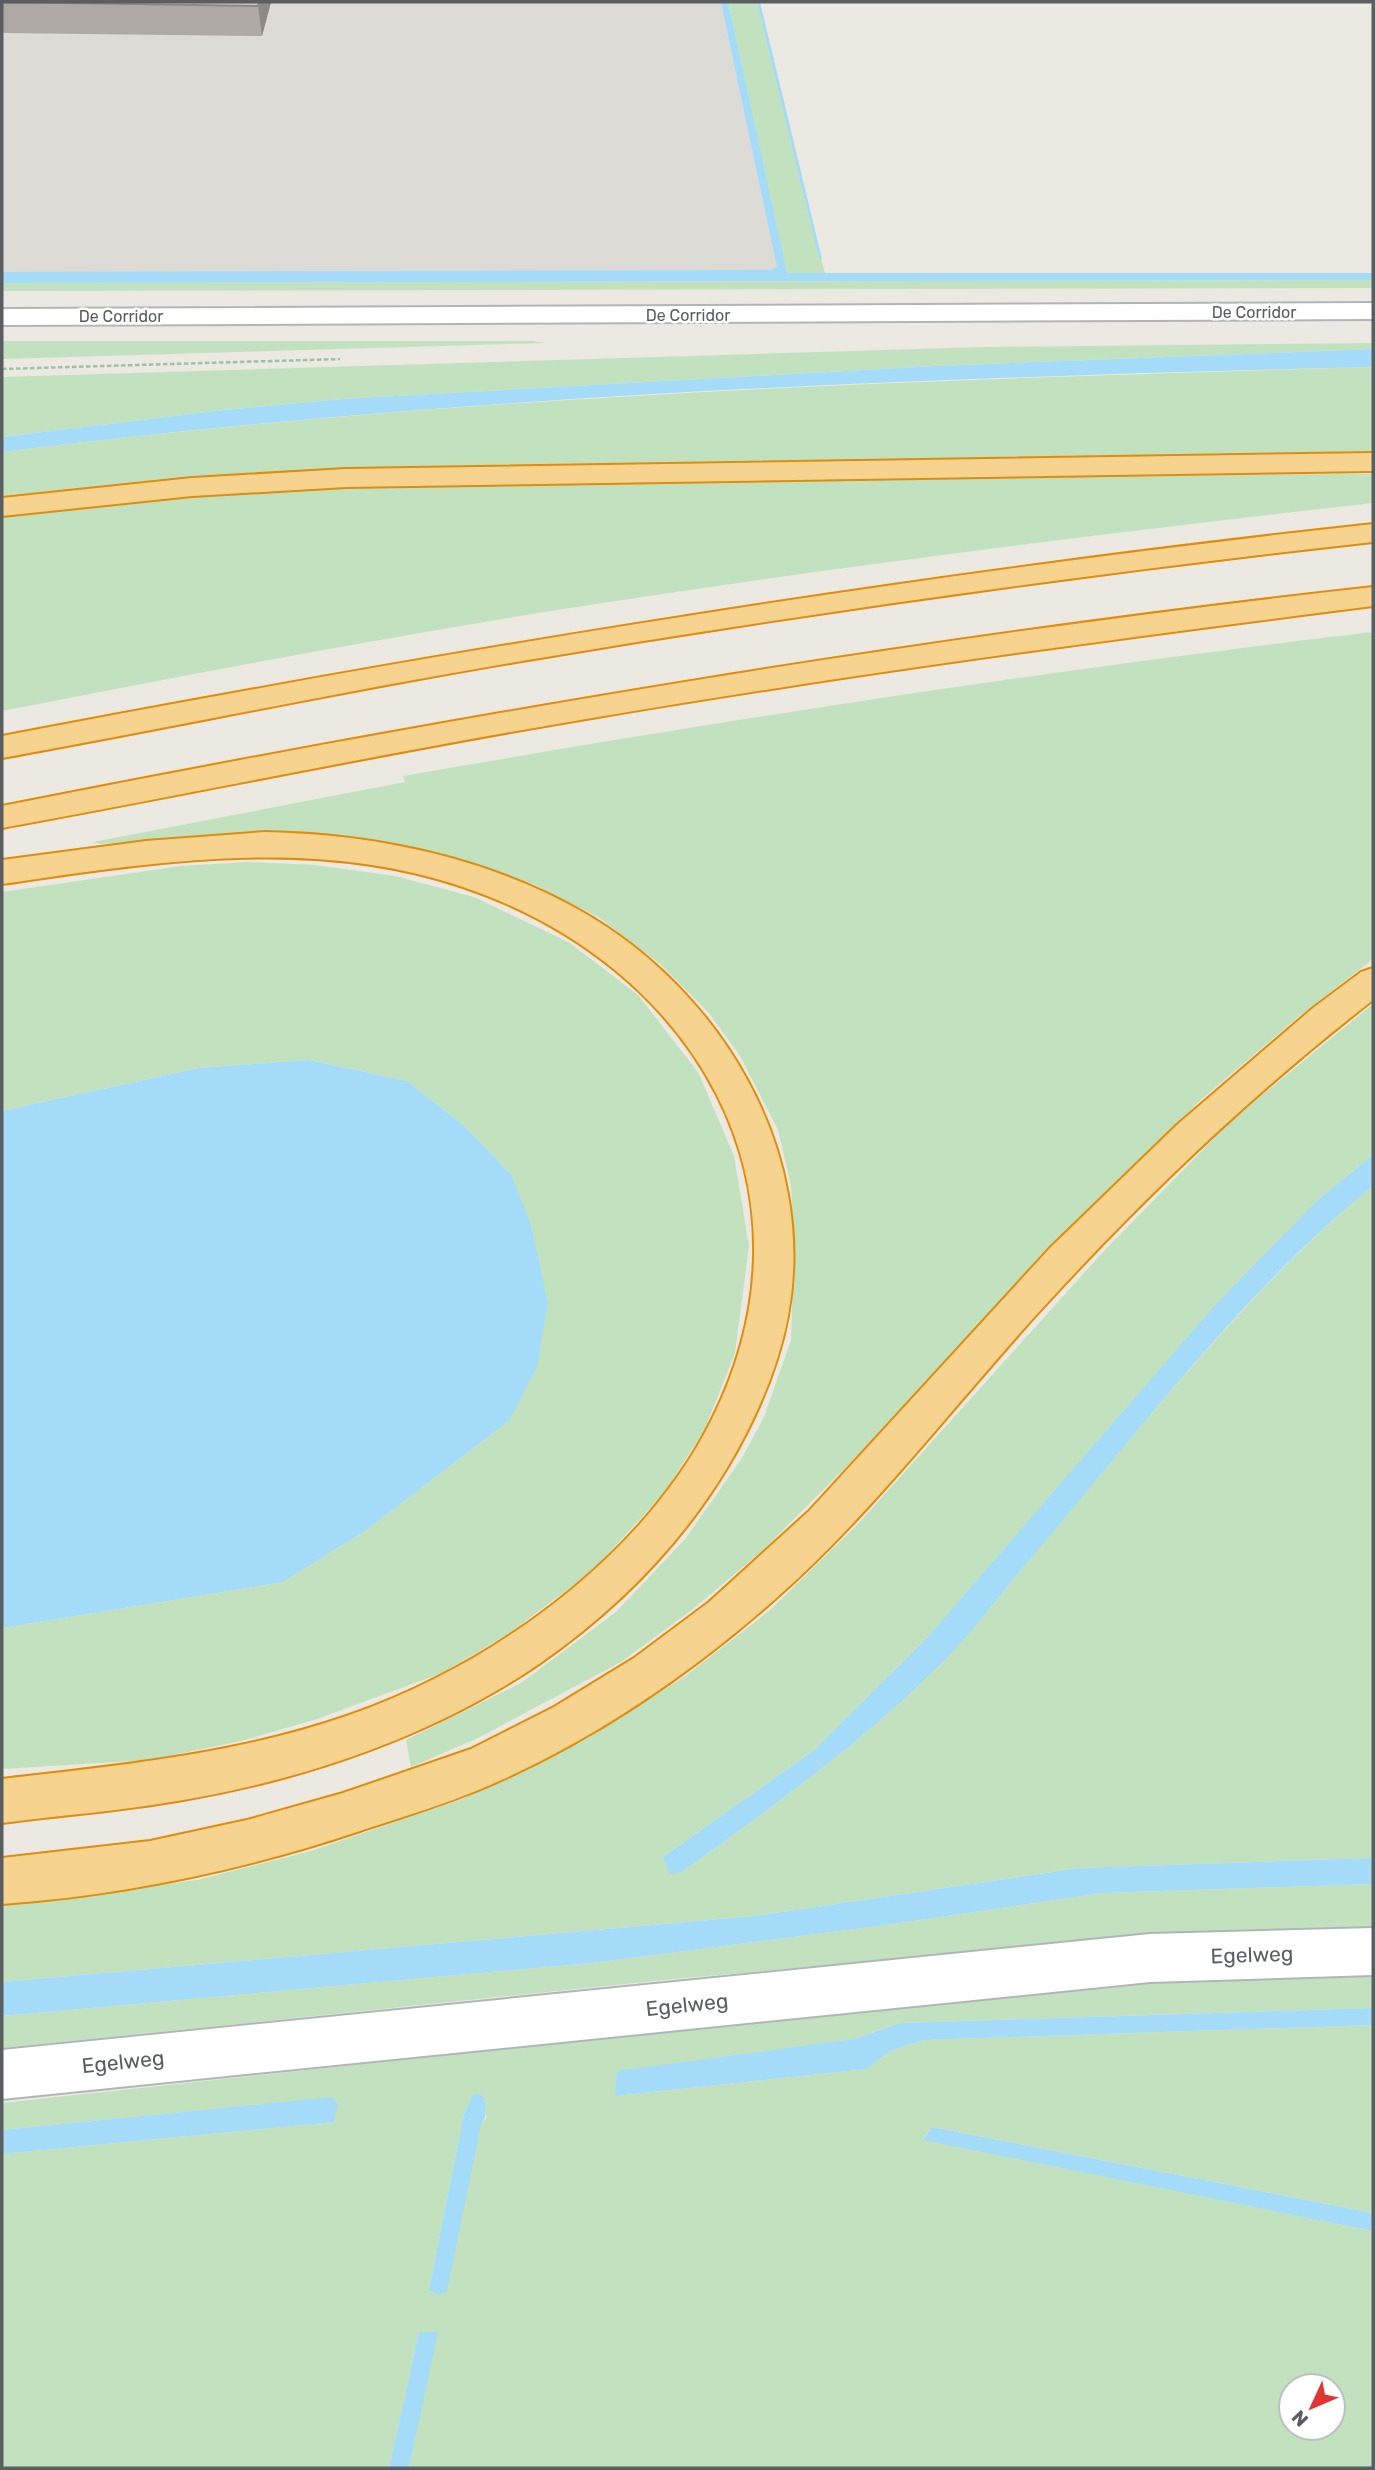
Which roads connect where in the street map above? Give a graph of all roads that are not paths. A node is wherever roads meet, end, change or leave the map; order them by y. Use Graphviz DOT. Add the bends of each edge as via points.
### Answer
graph roads {
  1 [pos="1373,312"];
  2 [pos="2,317"];
  3 [pos="1373,462"];
  4 [pos="2,507"];
  5 [pos="1373,533"];
  6 [pos="1373,596"];
  7 [pos="2,747"];
  8 [pos="2,817"];
  9 [pos="2,872"];
  10 [pos="1373,981"];
  11 [pos="2,1801"];
  12 [pos="2,1881"];
  13 [pos="1373,1951"];
  14 [pos="2,2075"];
  1 -- 2 [label="street, De Corridor"];
  3 -- 4 [label="highway" via="346,478 192,487"];
  5 -- 7 [label="highway" via="915,589 295,689"];
  6 -- 8 [label="highway" via="759,680 280,761"];
  9 -- 11 [label="highway" via="130,853 274,844 448,869 561,915 605,943 681,1008 735,1088 756,1133 766,1173 773,1261 768,1317 755,1369 706,1466 643,1549 560,1624 470,1683 369,1727 298,1750 212,1773"];
  10 -- 12 [label="highway" via="1193,1130 1026,1300 838,1510 748,1595 656,1668 484,1766 314,1826 133,1868"];
  13 -- 14 [label="street, Egelweg" via="1150,1958"];
}
